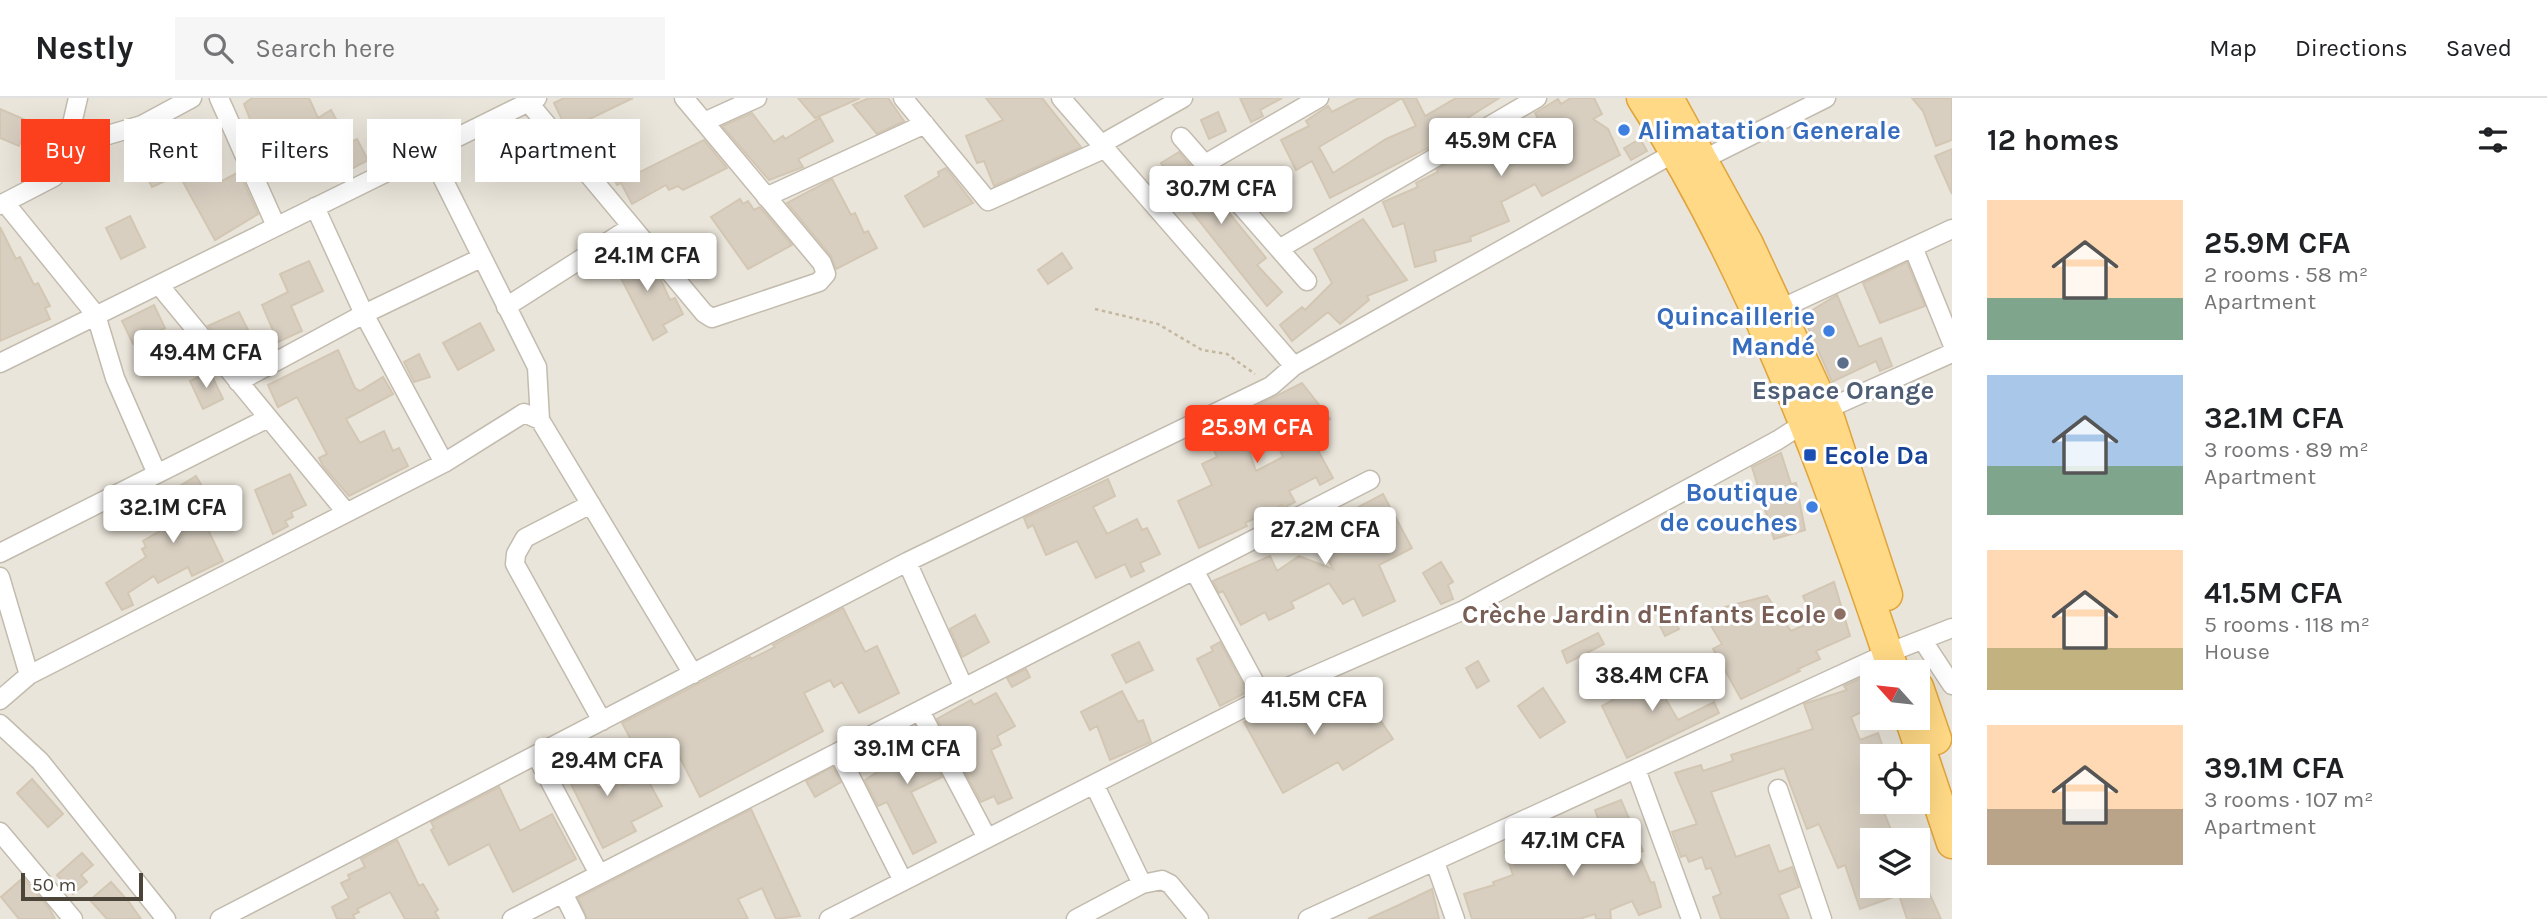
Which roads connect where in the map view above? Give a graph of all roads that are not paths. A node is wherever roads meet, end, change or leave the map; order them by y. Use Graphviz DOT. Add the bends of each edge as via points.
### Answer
graph roads {
  1 [pos="78,98"];
  2 [pos="192,98"];
  3 [pos="219,98"];
  4 [pos="684,98"];
  5 [pos="757,98"];
  6 [pos="903,98"];
  7 [pos="1060,98"];
  8 [pos="1183,98"];
  9 [pos="1319,98"];
  10 [pos="1537,98"];
  11 [pos="1642,98"];
  12 [pos="1668,98"];
  13 [pos="1826,98"];
  14 [pos="521,102"];
  15 [pos="73,119"];
  16 [pos="704,122"];
  17 [pos="925,124"];
  18 [pos="110,134"];
  19 [pos="461,134"];
  20 [pos="1181,137"];
  21 [pos="1102,147"];
  22 [pos="1691,151"];
  23 [pos="1205,164"];
  24 [pos="45,182"];
  25 [pos="367,182"];
  26 [pos="444,182"];
  27 [pos="766,197"];
  28 [pos="3,205"];
  29 [pos="316,207"];
  30 [pos="276,226"];
  31 [pos="631,227"];
  32 [pos="1952,229"];
  33 [pos="1913,247"];
  34 [pos="1279,249"];
  35 [pos="481,258"];
  36 [pos="1307,281"];
  37 [pos="159,285"];
  38 [pos="506,307"];
  39 [pos="1778,310"];
  40 [pos="364,314"];
  41 [pos="96,315"];
  42 [pos="1952,343"];
  43 [pos="1952,353"];
  44 [pos="0,363"];
  45 [pos="1294,366"];
  46 [pos="238,382"];
  47 [pos="1813,415"];
  48 [pos="268,418"];
  49 [pos="540,419"];
  50 [pos="444,463"];
  51 [pos="158,474"];
  52 [pos="1370,480"];
  53 [pos="591,504"];
  54 [pos="346,512"];
  55 [pos="0,554"];
  56 [pos="907,562"];
  57 [pos="1194,570"];
  58 [pos="0,577"];
  59 [pos="1952,628"];
  60 [pos="1904,657"];
  61 [pos="693,674"];
  62 [pos="29,675"];
  63 [pos="1952,685"];
  64 [pos="964,688"];
  65 [pos="1263,698"];
  66 [pos="0,700"];
  67 [pos="920,711"];
  68 [pos="602,721"];
  69 [pos="1930,722"];
  70 [pos="0,724"];
  71 [pos="1914,730"];
  72 [pos="838,752"];
  73 [pos="536,755"];
  74 [pos="1636,769"];
  75 [pos="1094,784"];
  76 [pos="1952,786"];
  77 [pos="1779,789"];
  78 [pos="0,832"];
  79 [pos="988,838"];
  80 [pos="1952,843"];
  81 [pos="1435,862"];
  82 [pos="599,874"];
  83 [pos="903,881"];
  84 [pos="1142,884"];
  85 [pos="563,893"];
  86 [pos="1686,917"];
  87 [pos="73,919"];
  88 [pos="166,919"];
  89 [pos="220,919"];
  90 [pos="512,919"];
  91 [pos="576,919"];
  92 [pos="829,919"];
  93 [pos="1076,919"];
  94 [pos="1199,919"];
  95 [pos="1308,919"];
  96 [pos="1455,919"];
  97 [pos="1822,919"];
  1 -- 15 [label="street"];
  2 -- 18 [label="street" via="142,125"];
  3 -- 30 [label="street"];
  4 -- 16 [label="street"];
  5 -- 16 [label="street"];
  6 -- 17 [label="street"];
  7 -- 21 [label="street"];
  8 -- 21 [label="street"];
  9 -- 23 [label="street"];
  10 -- 34 [label="street"];
  11 -- 22 [label="highway"];
  12 -- 22 [label="highway"];
  13 -- 22 [label="street"];
  14 -- 19 [label="street"];
  14 -- 31 [label="street"];
  16 -- 27 [label="street"];
  17 -- 21 [label="street" via="988,201"];
  17 -- 27 [label="street"];
  20 -- 23 [label="street"];
  21 -- 45 [label="street"];
  22 -- 39 [label="highway" via="1748,244"];
  22 -- 45 [label="street"];
  22 -- 47 [label="highway" via="1689,173"];
  23 -- 34 [label="street"];
  24 -- 28 [label="street"];
  25 -- 29 [label="street"];
  26 -- 35 [label="street"];
  27 -- 31 [label="street" via="822,263 826,274 819,282 719,318 704,313"];
  28 -- 41 [label="street"];
  29 -- 30 [label="street"];
  29 -- 40 [label="street"];
  30 -- 37 [label="street"];
  31 -- 38 [label="street"];
  32 -- 33 [label="street"];
  33 -- 39 [label="street"];
  33 -- 42 [label="street"];
  34 -- 36 [label="street"];
  35 -- 38 [label="street"];
  35 -- 40 [label="street"];
  37 -- 41 [label="street"];
  37 -- 46 [label="street"];
  38 -- 49 [label="street" via="537,367"];
  39 -- 47 [label="highway"];
  40 -- 46 [label="street"];
  40 -- 50 [label="street"];
  41 -- 44 [label="street"];
  41 -- 51 [label="street" via="115,378"];
  43 -- 47 [label="street"];
  45 -- 56 [label="street" via="1271,386"];
  46 -- 48 [label="street"];
  47 -- 60 [label="highway"];
  47 -- 65 [label="street" via="1778,440 1464,610"];
  48 -- 51 [label="street"];
  48 -- 54 [label="street"];
  49 -- 50 [label="street" via="524,413"];
  49 -- 53 [label="street"];
  50 -- 54 [label="street"];
  51 -- 55 [label="street"];
  52 -- 57 [label="street"];
  53 -- 61 [label="street"];
  53 -- 68 [label="street" via="525,538 515,564"];
  54 -- 62 [label="street"];
  56 -- 61 [label="street"];
  56 -- 64 [label="street"];
  57 -- 64 [label="street"];
  57 -- 65 [label="street"];
  58 -- 62 [label="street"];
  59 -- 60 [label="street"];
  60 -- 63 [label="street"];
  60 -- 74 [label="street"];
  61 -- 68 [label="street"];
  62 -- 66 [label="street"];
  64 -- 67 [label="street"];
  65 -- 75 [label="street"];
  67 -- 72 [label="street"];
  67 -- 79 [label="street"];
  68 -- 73 [label="street"];
  69 -- 76 [label="highway"];
  70 -- 88 [label="street" via="40,761"];
  71 -- 80 [label="highway"];
  72 -- 82 [label="street"];
  72 -- 83 [label="street"];
  73 -- 82 [label="street"];
  73 -- 89 [label="street"];
  74 -- 81 [label="street"];
  74 -- 86 [label="street"];
  75 -- 79 [label="street"];
  75 -- 84 [label="street"];
  77 -- 97 [label="street"];
  78 -- 87 [label="street"];
  79 -- 83 [label="street"];
  81 -- 95 [label="street"];
  81 -- 96 [label="street"];
  82 -- 85 [label="street"];
  83 -- 92 [label="street"];
  84 -- 93 [label="street"];
  84 -- 94 [label="street" via="1162,880 1170,884"];
  85 -- 90 [label="street"];
  85 -- 91 [label="street"];
}
